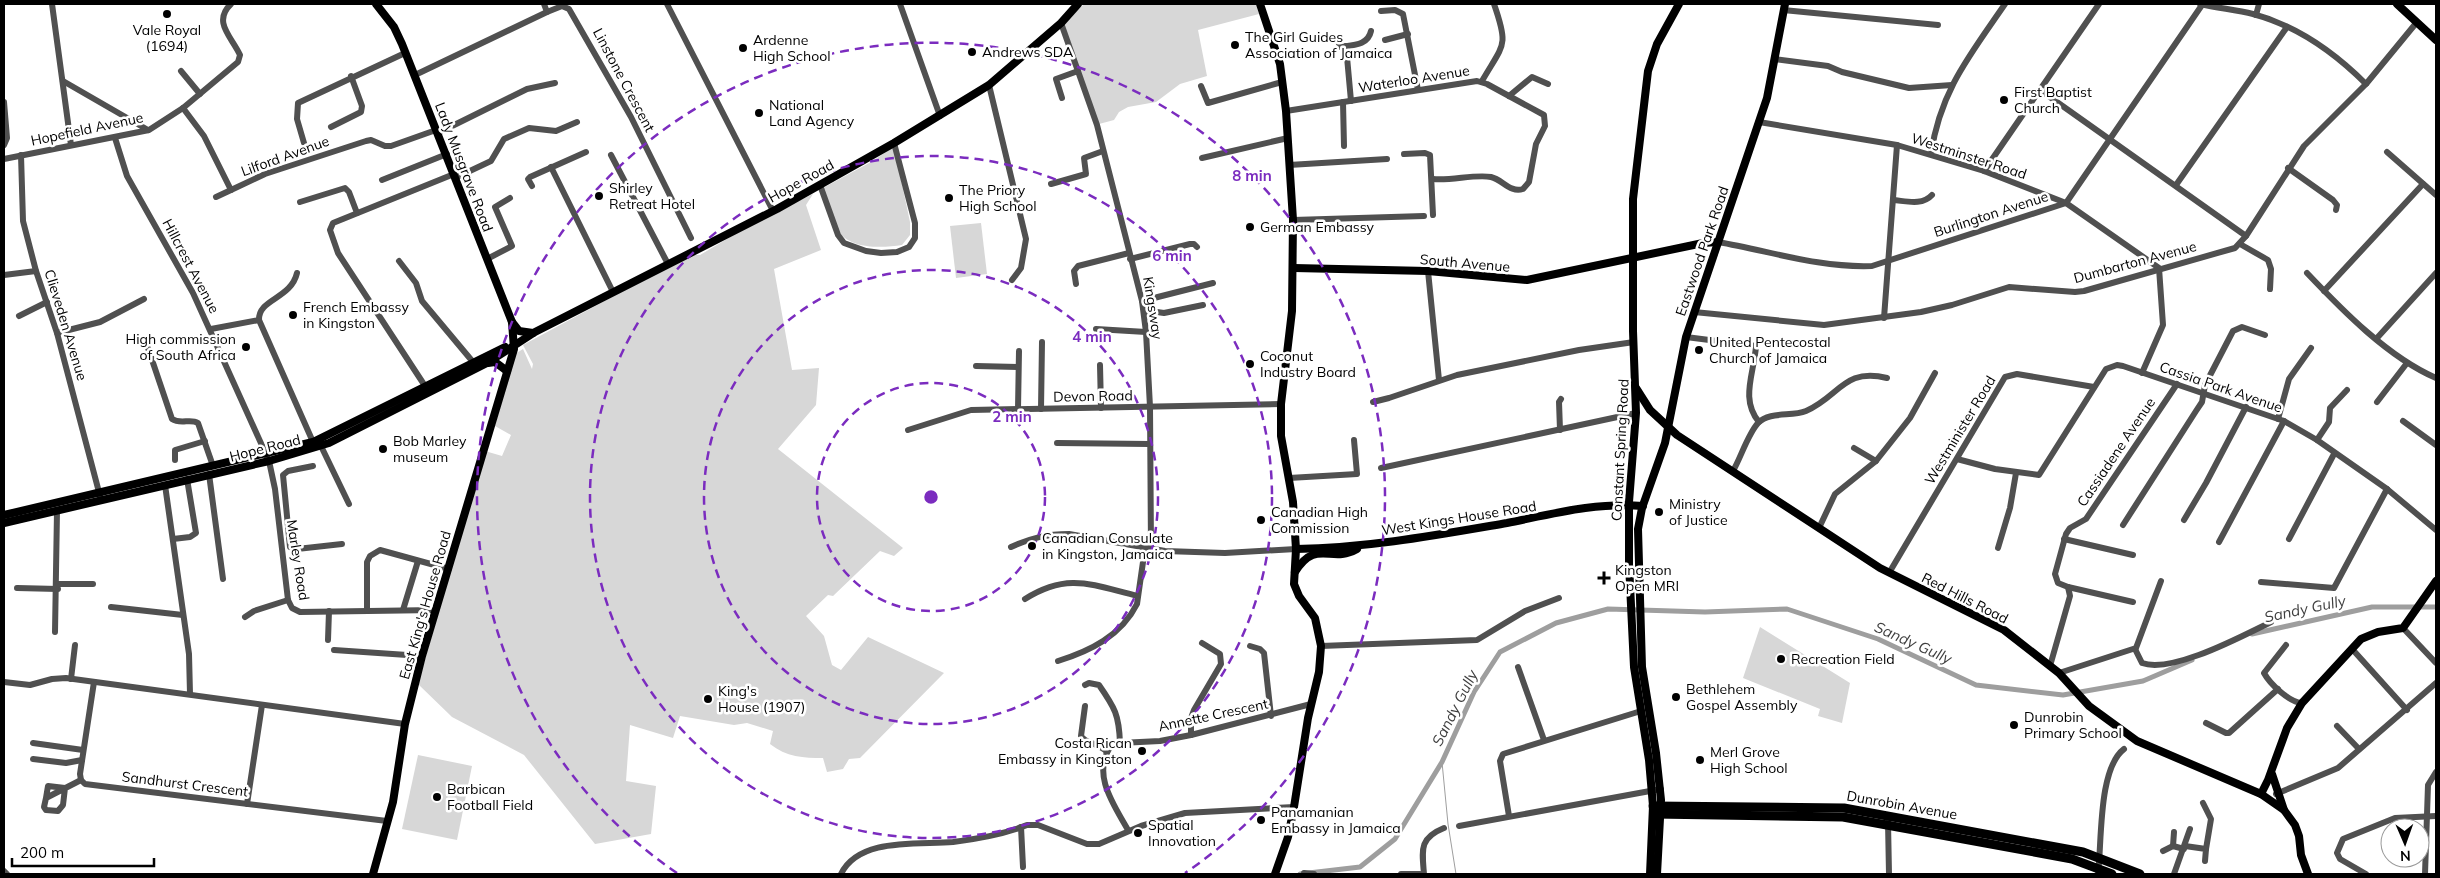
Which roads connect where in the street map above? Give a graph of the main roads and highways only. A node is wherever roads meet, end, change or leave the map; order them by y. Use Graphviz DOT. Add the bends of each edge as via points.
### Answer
graph roads {
  1 [pos="376,4"];
  2 [pos="1260,4"];
  3 [pos="1679,4"];
  4 [pos="2397,4"];
  5 [pos="1073,5"];
  6 [pos="1784,7"];
  7 [pos="2436,40"];
  8 [pos="1718,242"];
  9 [pos="1633,259"];
  10 [pos="1294,268"];
  11 [pos="512,322"];
  12 [pos="535,332"];
  13 [pos="514,345"];
  14 [pos="487,363"];
  15 [pos="507,371"];
  16 [pos="1636,388"];
  17 [pos="1673,393"];
  18 [pos="1669,426"];
  19 [pos="317,444"];
  20 [pos="1664,444"];
  21 [pos="1693,444"];
  22 [pos="268,458"];
  23 [pos="100,496"];
  24 [pos="1603,505"];
  25 [pos="1629,505"];
  26 [pos="1643,506"];
  27 [pos="4,515"];
  28 [pos="4,523"];
  29 [pos="1360,546"];
  30 [pos="1296,549"];
  31 [pos="1629,558"];
  32 [pos="1295,572"];
  33 [pos="2436,582"];
  34 [pos="1636,600"];
  35 [pos="1636,625"];
  36 [pos="2271,772"];
  37 [pos="2263,791"];
  38 [pos="2276,794"];
  39 [pos="2271,802"];
  40 [pos="1657,810"];
  41 [pos="2284,810"];
  42 [pos="1889,821"];
  43 [pos="1276,871"];
  44 [pos="2098,871"];
  45 [pos="372,874"];
  46 [pos="1650,874"];
  47 [pos="1658,874"];
  48 [pos="2112,874"];
  49 [pos="2140,874"];
  50 [pos="2308,874"];
  1 -- 11 [label="main road, Lady Musgrave Road" via="394,27 406,53"];
  2 -- 10 [label="main road" via="1280,64 1286,110"];
  3 -- 9 [label="main road, Constant Spring Road" via="1657,44 1648,70 1633,199"];
  4 -- 7 [label="main road"];
  5 -- 12 [label="main road, Hope Road" via="1061,22 989,85 940,116 773,211"];
  6 -- 8 [label="main road, Eastwood Park Road" via="1760,122"];
  8 -- 9 [label="main road, South Avenue"];
  8 -- 17 [label="main road, Eastwood Park Road" via="1686,337"];
  9 -- 10 [label="main road, South Avenue" via="1527,280 1428,271"];
  9 -- 16 [label="main road, Constant Spring Road"];
  10 -- 30 [label="main road" via="1281,436 1293,502"];
  11 -- 12 [label="main road" via="519,331"];
  11 -- 13 [label="main road, Lady Musgrave Road"];
  12 -- 13 [label="main road, Hope Road"];
  13 -- 14 [label="main road, Hope Road"];
  13 -- 15 [label="main road, East King's House Road"];
  13 -- 19 [label="main road, Hope Road" via="425,386"];
  14 -- 15 [label="main road" via="495,362"];
  14 -- 19 [label="main road, Hope Road"];
  15 -- 45 [label="main road, East King's House Road" via="422,656 405,724 393,802"];
  16 -- 18 [label="main road, Red Hills Road" via="1650,410"];
  16 -- 25 [label="main road, Constant Spring Road"];
  17 -- 18 [label="main road, Eastwood Park Road"];
  17 -- 21 [label="main road" via="1674,420"];
  18 -- 20 [label="main road, Eastwood Park Road"];
  18 -- 21 [label="main road, Red Hills Road"];
  19 -- 22 [label="main road, Hope Road"];
  20 -- 21 [label="main road" via="1672,438"];
  20 -- 26 [label="main road, Eastwood Park Road"];
  21 -- 37 [label="main road, Red Hills Road" via="1889,573 2004,630 2076,689 2089,706 2137,740"];
  22 -- 23 [label="main road, Hope Road" via="165,485"];
  22 -- 23 [label="main road, Hope Road" via="213,466"];
  23 -- 27 [label="main road, Hope Road"];
  23 -- 28 [label="main road, Hope Road" via="57,511"];
  24 -- 25 [label="main road, West Kings House Road"];
  24 -- 29 [label="main road, West Kings House Road" via="1441,535"];
  24 -- 31 [label="main road" via="1624,511"];
  25 -- 26 [label="main road, West Kings House Road"];
  25 -- 31 [label="main road, Constant Spring Road"];
  26 -- 34 [label="main road, Constant Spring Road" via="1637,544"];
  29 -- 30 [label="main road, West Kings House Road"];
  29 -- 32 [label="main road" via="1350,552 1310,555"];
  30 -- 32 [label="main road"];
  31 -- 34 [label="main road, Constant Spring Road"];
  32 -- 43 [label="main road" via="1296,590 1315,618 1321,646 1294,807"];
  33 -- 36 [label="main road" via="2403,628 2370,635 2362,640 2302,703 2287,728"];
  34 -- 35 [label="main road, Constant Spring Road"];
  35 -- 40 [label="main road, Constant Spring Road" via="1634,667"];
  35 -- 40 [label="main road, Constant Spring Road" via="1661,789"];
  36 -- 37 [label="main road"];
  36 -- 38 [label="main road"];
  37 -- 38 [label="main road"];
  37 -- 39 [label="main road, Red Hills Road"];
  38 -- 39 [label="main road"];
  38 -- 41 [label="main road"];
  39 -- 41 [label="main road, Red Hills Road"];
  40 -- 42 [label="highway, Dunrobin Avenue" via="1844,808"];
  40 -- 46 [label="main road, Constant Spring Road"];
  40 -- 47 [label="main road, Constant Spring Road"];
  41 -- 50 [label="main road, Red Hills Road" via="2295,825"];
  42 -- 44 [label="highway, Dunrobin Avenue" via="2072,859"];
  42 -- 49 [label="highway, Dunrobin Avenue" via="2066,848 2100,857"];
  44 -- 48 [label="highway, Dunrobin Avenue"];
}
